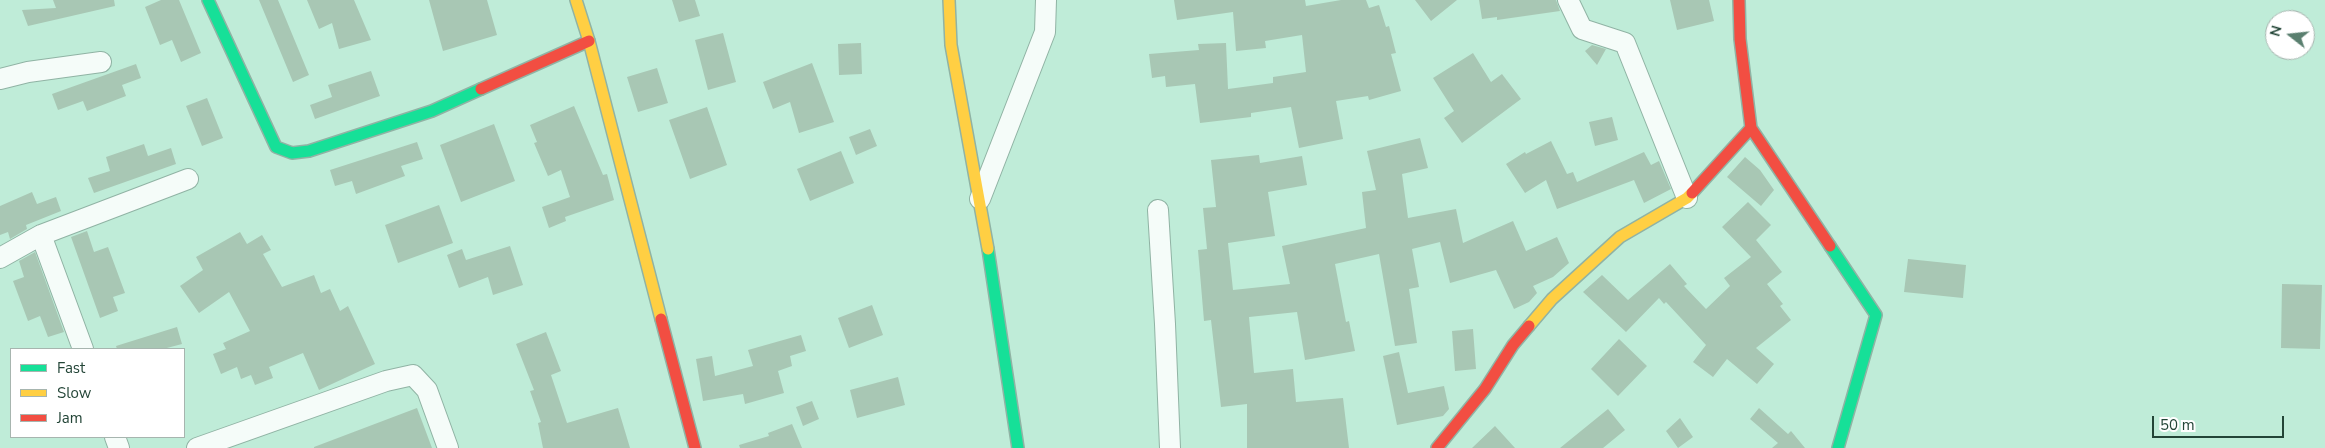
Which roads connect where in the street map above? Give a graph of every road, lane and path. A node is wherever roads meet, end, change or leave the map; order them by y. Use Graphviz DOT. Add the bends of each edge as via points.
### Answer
graph roads {
  1 [pos="208,0"];
  2 [pos="576,0"];
  3 [pos="948,0"];
  4 [pos="1046,0"];
  5 [pos="1568,0"];
  6 [pos="1739,0"];
  7 [pos="590,41"];
  8 [pos="101,62"];
  9 [pos="0,79"];
  10 [pos="1751,128"];
  11 [pos="188,179"];
  12 [pos="1687,198"];
  13 [pos="980,199"];
  14 [pos="1158,210"];
  15 [pos="41,235"];
  16 [pos="0,258"];
  17 [pos="83,348"];
  18 [pos="197,448"];
  19 [pos="448,448"];
  20 [pos="695,448"];
  21 [pos="1018,448"];
  22 [pos="1170,448"];
  23 [pos="1437,448"];
  24 [pos="1838,448"];
  1 -- 7 [label="street" via="276,147 292,154 432,111"];
  2 -- 7 [label="street"];
  3 -- 13 [label="street" via="951,46"];
  4 -- 13 [label="street" via="1045,32"];
  5 -- 12 [label="street" via="1582,30 1625,43"];
  6 -- 10 [label="street" via="1740,39"];
  7 -- 20 [label="street"];
  8 -- 9 [label="street"];
  10 -- 12 [label="street"];
  10 -- 24 [label="street" via="1876,315"];
  11 -- 15 [label="street"];
  12 -- 23 [label="street" via="1620,237 1552,299 1513,345 1485,389"];
  13 -- 21 [label="street"];
  14 -- 22 [label="street"];
  15 -- 16 [label="street"];
  15 -- 17 [label="street"];
  18 -- 19 [label="street" via="386,381 413,375 427,390"];
}
